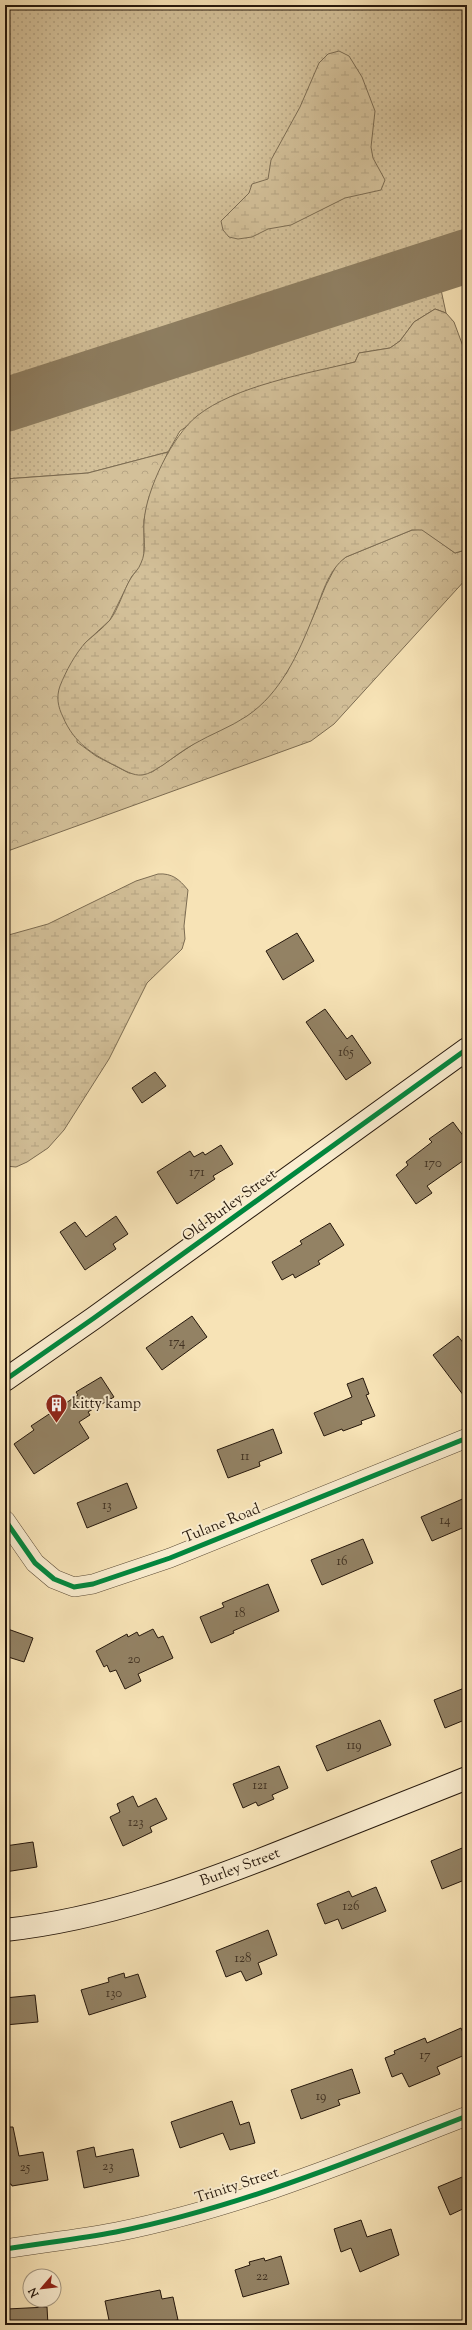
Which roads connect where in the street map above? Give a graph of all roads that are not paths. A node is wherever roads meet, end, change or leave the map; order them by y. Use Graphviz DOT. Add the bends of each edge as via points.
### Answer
graph roads {
  1 [pos="467,1049"];
  2 [pos="5,1380"];
  3 [pos="467,1438"];
  4 [pos="5,1520"];
  5 [pos="467,1778"];
  6 [pos="5,1930"];
  7 [pos="467,2116"];
  8 [pos="5,2248"];
  1 -- 2 [label="street, Old Burley Street" via="101,1314"];
  3 -- 4 [label="street, Tulane Road" via="170,1558 93,1584 74,1587 54,1579 35,1563"];
  5 -- 6 [label="street, Burley Street" via="241,1868 134,1905 49,1926"];
  7 -- 8 [label="street, Trinity Street" via="310,2175 202,2210 116,2232"];
}
